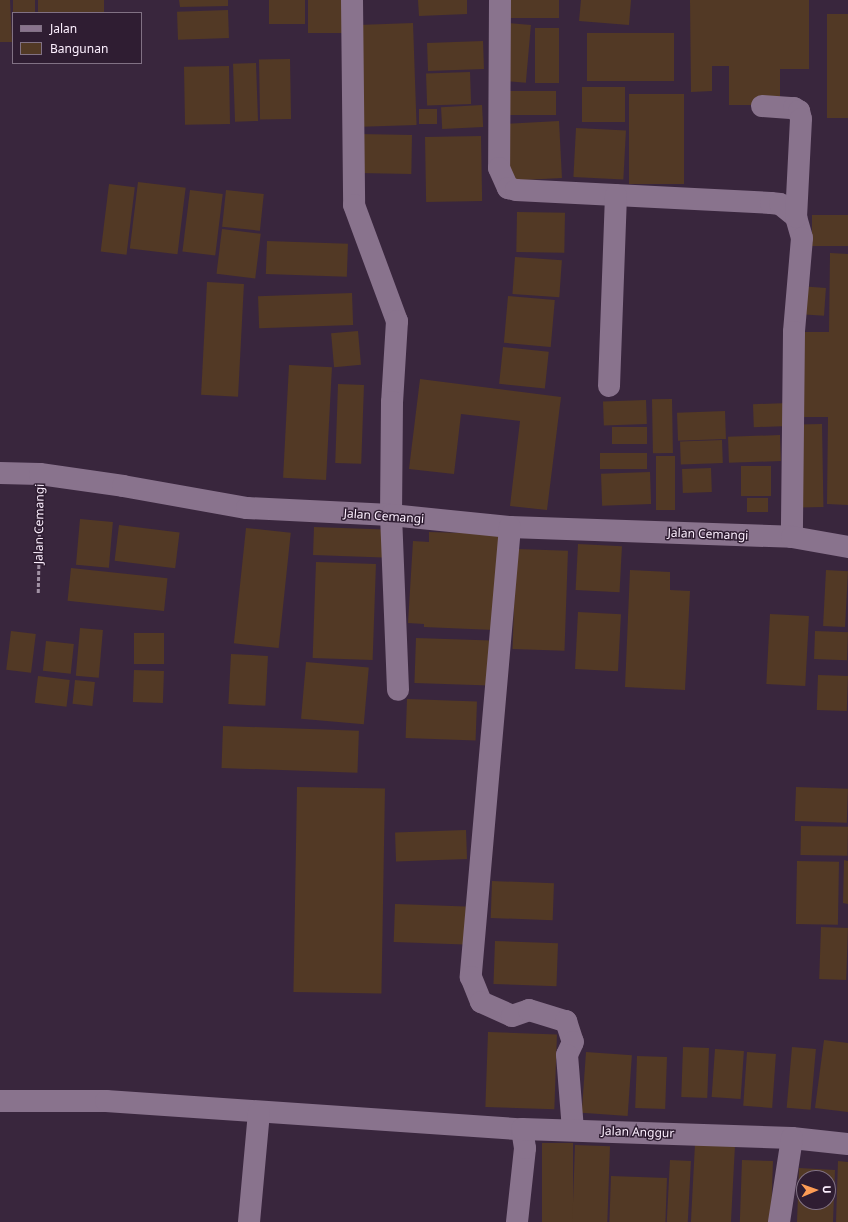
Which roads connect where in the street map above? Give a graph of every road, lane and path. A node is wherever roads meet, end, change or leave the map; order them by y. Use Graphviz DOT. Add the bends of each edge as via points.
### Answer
graph roads {
  1 [pos="352,0"];
  2 [pos="500,0"];
  3 [pos="762,106"];
  4 [pos="616,195"];
  5 [pos="796,217"];
  6 [pos="609,386"];
  7 [pos="0,473"];
  8 [pos="40,474"];
  9 [pos="391,515"];
  10 [pos="510,527"];
  11 [pos="792,537"];
  12 [pos="848,547"];
  13 [pos="38,593"];
  14 [pos="398,690"];
  15 [pos="0,1101"];
  16 [pos="259,1112"];
  17 [pos="522,1128"];
  18 [pos="573,1130"];
  19 [pos="792,1138"];
  20 [pos="848,1144"];
  21 [pos="249,1222"];
  22 [pos="517,1222"];
  23 [pos="779,1222"];
  1 -- 9 [label="street" via="354,205 397,321 392,402"];
  2 -- 4 [label="street" via="499,168 504,183 508,188 516,190"];
  3 -- 5 [label="street" via="794,108 799,111 801,119"];
  4 -- 5 [label="street" via="771,202 780,204"];
  4 -- 6 [label="street"];
  5 -- 11 [label="street" via="802,238 794,332"];
  7 -- 8 [label="street"];
  8 -- 9 [label="street, Jalan Cemangi" via="246,508"];
  8 -- 13 [label="path, Jalan Cemangi"];
  9 -- 10 [label="street, Jalan Cemangi"];
  9 -- 14 [label="street"];
  10 -- 11 [label="street, Jalan Cemangi"];
  10 -- 18 [label="street" via="471,977 481,1002 512,1016 529,1010 566,1022 572,1042 567,1055"];
  11 -- 12 [label="street, Jalan Cemangi"];
  15 -- 16 [label="street, Jalan Anggur" via="106,1101"];
  16 -- 17 [label="street, Jalan Anggur"];
  16 -- 21 [label="street"];
  17 -- 18 [label="street, Jalan Anggur"];
  17 -- 22 [label="street" via="525,1148"];
  18 -- 19 [label="street, Jalan Anggur"];
  19 -- 20 [label="street, Jalan Anggur"];
  19 -- 23 [label="street"];
}
